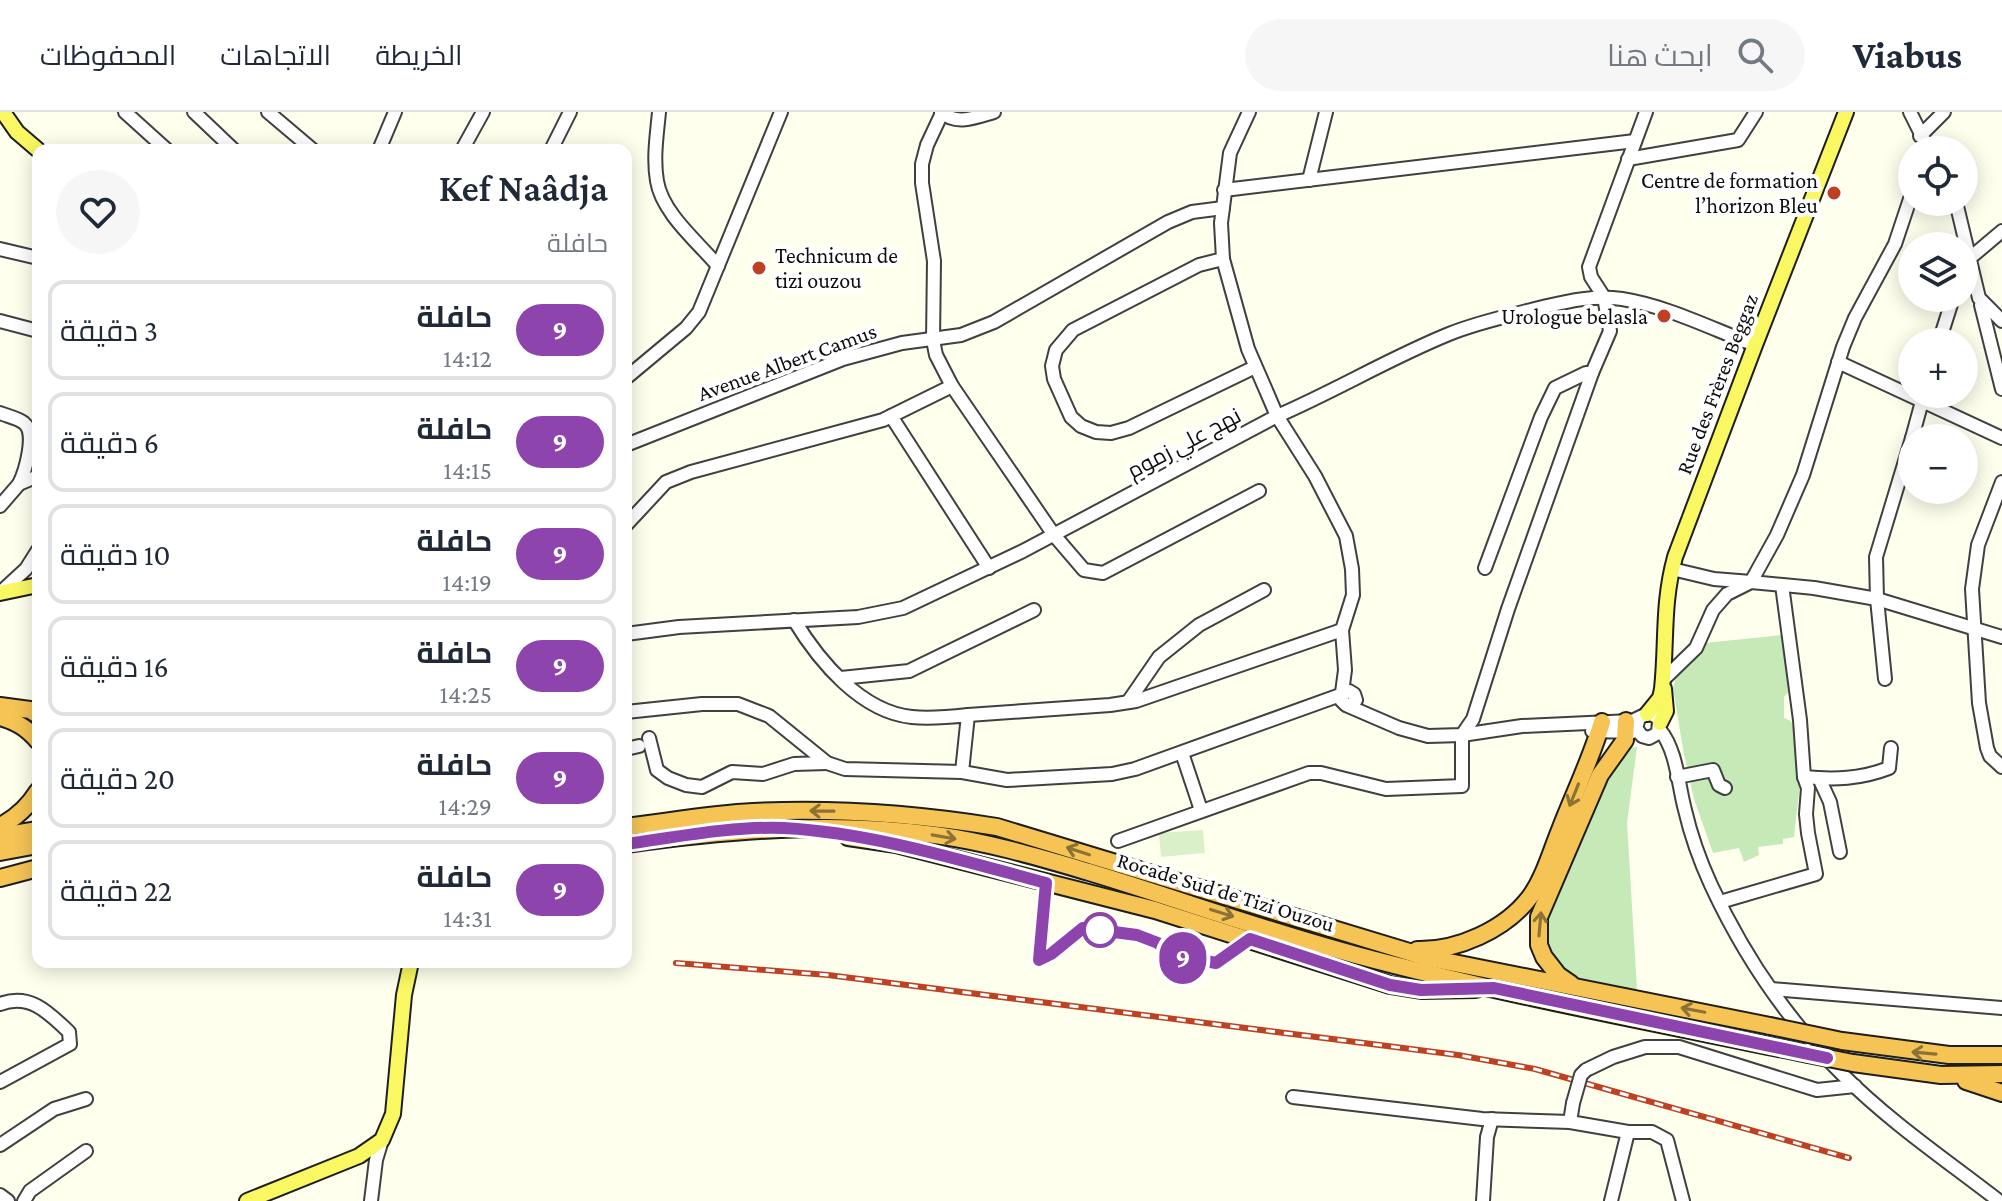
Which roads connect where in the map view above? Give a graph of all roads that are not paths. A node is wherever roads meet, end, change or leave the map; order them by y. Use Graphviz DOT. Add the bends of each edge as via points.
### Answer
graph roads {
  1 [pos="3,112"];
  2 [pos="125,112"];
  3 [pos="194,112"];
  4 [pos="268,112"];
  5 [pos="395,112"];
  6 [pos="483,112"];
  7 [pos="570,112"];
  8 [pos="659,112"];
  9 [pos="781,112"];
  10 [pos="994,112"];
  11 [pos="1249,112"];
  12 [pos="1326,112"];
  13 [pos="1646,112"];
  14 [pos="1756,112"];
  15 [pos="1846,112"];
  16 [pos="1910,112"];
  17 [pos="1944,112"];
  18 [pos="942,113"];
  19 [pos="1920,136"];
  20 [pos="1635,141"];
  21 [pos="160,144"];
  22 [pos="228,144"];
  23 [pos="306,144"];
  24 [pos="382,144"];
  25 [pos="465,144"];
  26 [pos="554,144"];
  27 [pos="32,145"];
  28 [pos="1628,159"];
  29 [pos="1309,180"];
  30 [pos="1224,190"];
  31 [pos="1223,208"];
  32 [pos="1904,216"];
  33 [pos="2002,231"];
  34 [pos="0,249"];
  35 [pos="1978,251"];
  36 [pos="32,257"];
  37 [pos="1223,259"];
  38 [pos="718,266"];
  39 [pos="1978,293"];
  40 [pos="1604,297"];
  41 [pos="1979,298"];
  42 [pos="0,321"];
  43 [pos="2002,321"];
  44 [pos="32,329"];
  45 [pos="933,340"];
  46 [pos="1755,345"];
  47 [pos="1838,362"];
  48 [pos="1255,367"];
  49 [pos="632,373"];
  50 [pos="1592,373"];
  51 [pos="952,386"];
  52 [pos="1898,387"];
  53 [pos="2002,389"];
  54 [pos="1944,408"];
  55 [pos="0,413"];
  56 [pos="891,416"];
  57 [pos="1277,416"];
  58 [pos="2002,438"];
  59 [pos="632,443"];
  60 [pos="32,479"];
  61 [pos="2002,482"];
  62 [pos="19,484"];
  63 [pos="1898,484"];
  64 [pos="1259,491"];
  65 [pos="0,506"];
  66 [pos="632,519"];
  67 [pos="1054,535"];
  68 [pos="32,560"];
  69 [pos="989,568"];
  70 [pos="1485,568"];
  71 [pos="1672,569"];
  72 [pos="1751,582"];
  73 [pos="1782,585"];
  74 [pos="32,586"];
  75 [pos="1264,590"];
  76 [pos="0,593"];
  77 [pos="1877,599"];
  78 [pos="1034,610"];
  79 [pos="794,620"];
  80 [pos="1972,629"];
  81 [pos="1342,630"];
  82 [pos="632,633"];
  83 [pos="2002,637"];
  84 [pos="841,678"];
  85 [pos="1885,679"];
  86 [pos="1663,680"];
  87 [pos="1348,698"];
  88 [pos="1128,702"];
  89 [pos="0,706"];
  90 [pos="32,711"];
  91 [pos="632,711"];
  92 [pos="968,715"];
  93 [pos="0,717"];
  94 [pos="1600,726"];
  95 [pos="1637,726"];
  96 [pos="1660,726"];
  97 [pos="32,733"];
  98 [pos="1462,735"];
  99 [pos="638,745"];
  100 [pos="1891,748"];
  101 [pos="1182,753"];
  102 [pos="827,763"];
  103 [pos="2002,767"];
  104 [pos="962,772"];
  105 [pos="1676,772"];
  106 [pos="1804,777"];
  107 [pos="1819,778"];
  108 [pos="1725,788"];
  109 [pos="32,801"];
  110 [pos="1201,810"];
  111 [pos="0,826"];
  112 [pos="632,826"];
  113 [pos="32,831"];
  114 [pos="0,836"];
  115 [pos="1118,841"];
  116 [pos="632,843"];
  117 [pos="32,846"];
  118 [pos="0,852"];
  119 [pos="1840,852"];
  120 [pos="32,870"];
  121 [pos="0,878"];
  122 [pos="1720,902"];
  123 [pos="1393,949"];
  124 [pos="410,968"];
  125 [pos="1575,988"];
  126 [pos="1771,989"];
  127 [pos="0,1004"];
  128 [pos="2002,1008"];
  129 [pos="2002,1055"];
  130 [pos="2002,1074"];
  131 [pos="1941,1075"];
  132 [pos="0,1082"];
  133 [pos="1855,1086"];
  134 [pos="2002,1093"];
  135 [pos="1293,1097"];
  136 [pos="86,1099"];
  137 [pos="1492,1119"];
  138 [pos="1570,1122"];
  139 [pos="1628,1132"];
  140 [pos="382,1140"];
  141 [pos="0,1145"];
  142 [pos="86,1151"];
  143 [pos="0,1195"];
  144 [pos="8,1201"];
  145 [pos="24,1201"];
  146 [pos="247,1201"];
  147 [pos="371,1201"];
  148 [pos="1483,1201"];
  149 [pos="1611,1201"];
  150 [pos="1683,1201"];
  151 [pos="1999,1201"];
  1 -- 27 [label="main road"];
  2 -- 21 [label="street"];
  3 -- 22 [label="street"];
  4 -- 23 [label="street"];
  5 -- 24 [label="street"];
  6 -- 25 [label="street"];
  7 -- 26 [label="street"];
  8 -- 38 [label="street" via="660,191"];
  9 -- 38 [label="street"];
  10 -- 18 [label="street" via="964,120"];
  11 -- 30 [label="street" via="1230,153"];
  12 -- 29 [label="street"];
  13 -- 20 [label="street"];
  14 -- 28 [label="street" via="1738,140"];
  15 -- 46 [label="main road, Rue des Frères Beggaz"];
  16 -- 19 [label="street"];
  17 -- 19 [label="street"];
  18 -- 45 [label="street" via="922,164 934,261"];
  20 -- 28 [label="street"];
  20 -- 29 [label="street"];
  28 -- 40 [label="street" via="1589,267"];
  29 -- 30 [label="street"];
  30 -- 31 [label="street"];
  31 -- 37 [label="street"];
  31 -- 45 [label="street, Avenue Albert Camus" via="1168,222 994,322"];
  32 -- 47 [label="street"];
  33 -- 35 [label="street"];
  34 -- 36 [label="street"];
  37 -- 48 [label="street"];
  37 -- 48 [label="street" via="1199,265 1073,330 1056,350 1054,379 1071,417 1089,429 1111,433"];
  38 -- 49 [label="street" via="699,312"];
  39 -- 41 [label="street"];
  40 -- 46 [label="street, نهج علي زموم" via="1657,308"];
  40 -- 50 [label="street" via="1610,331"];
  40 -- 57 [label="street, نهج علي زموم" via="1518,313 1452,333"];
  41 -- 43 [label="street"];
  41 -- 53 [label="street"];
  42 -- 44 [label="street"];
  45 -- 51 [label="street"];
  45 -- 59 [label="street, Avenue Albert Camus" via="843,359"];
  46 -- 71 [label="main road, Rue des Frères Beggaz"];
  47 -- 52 [label="street"];
  47 -- 72 [label="street" via="1803,475"];
  48 -- 57 [label="street"];
  50 -- 70 [label="street" via="1555,388"];
  50 -- 98 [label="street" via="1473,719"];
  51 -- 56 [label="street"];
  51 -- 67 [label="street"];
  54 -- 58 [label="street"];
  55 -- 62 [label="street" via="28,428 28,462"];
  56 -- 66 [label="street" via="691,472 666,482"];
  56 -- 69 [label="street"];
  57 -- 67 [label="street, نهج علي زموم"];
  57 -- 81 [label="street" via="1346,536 1353,595"];
  60 -- 62 [label="street"];
  61 -- 80 [label="street" via="1978,545"];
  62 -- 65 [label="street"];
  63 -- 77 [label="street" via="1876,557"];
  64 -- 67 [label="street" via="1103,573 1084,570"];
  67 -- 69 [label="street, نهج علي زموم"];
  68 -- 76 [label="street"];
  69 -- 79 [label="street, نهج علي زموم" via="903,608 858,617"];
  71 -- 72 [label="street"];
  71 -- 86 [label="main road, Rue des Frères Beggaz" via="1664,613"];
  72 -- 73 [label="street"];
  72 -- 86 [label="street" via="1727,594 1713,610 1696,648"];
  73 -- 77 [label="street"];
  73 -- 106 [label="street"];
  74 -- 76 [label="main road"];
  75 -- 88 [label="street" via="1199,625 1159,657"];
  77 -- 80 [label="street"];
  77 -- 85 [label="street"];
  78 -- 84 [label="street" via="909,671"];
  79 -- 82 [label="street, نهج علي زموم"];
  79 -- 84 [label="street" via="812,649"];
  80 -- 83 [label="street"];
  80 -- 103 [label="street" via="1987,748"];
  81 -- 87 [label="street"];
  81 -- 88 [label="street"];
  84 -- 92 [label="street" via="872,704 909,717"];
  86 -- 95 [label="main road" via="1660,698"];
  86 -- 96 [label="main road, Rue des Frères Beggaz" via="1666,711"];
  87 -- 98 [label="street" via="1399,728 1428,736"];
  87 -- 101 [label="street" via="1314,703"];
  88 -- 92 [label="street"];
  89 -- 90 [label="highway"];
  91 -- 102 [label="street" via="738,704 769,716"];
  92 -- 104 [label="street"];
  93 -- 97 [label="highway"];
  94 -- 95 [label="street"];
  94 -- 98 [label="street" via="1522,726"];
  94 -- 123 [label="highway, one-way" via="1530,897 1476,938 1446,948"];
  95 -- 96 [label="street" via="1656,736"];
  95 -- 96 [label="street" via="1654,715"];
  95 -- 105 [label="street"];
  125 -- 95 [label="highway, one-way" via="1544,957 1539,917 1594,788"];
  96 -- 105 [label="street"];
  98 -- 110 [label="street" via="1462,786 1386,789 1309,773"];
  99 -- 102 [label="street" via="657,770 695,787 732,772 763,774 794,764"];
  100 -- 107 [label="street" via="1889,768 1869,776"];
  101 -- 104 [label="street" via="1112,774 1007,780"];
  101 -- 110 [label="street"];
  102 -- 104 [label="street" via="845,769"];
  105 -- 108 [label="street" via="1713,770"];
  105 -- 122 [label="street" via="1697,853"];
  106 -- 107 [label="street"];
  106 -- 122 [label="street" via="1816,874"];
  107 -- 119 [label="street" via="1830,802"];
  109 -- 111 [label="highway"];
  110 -- 115 [label="street"];
  123 -- 112 [label="highway, Rocade Sud de Tizi Ouzou, one-way" via="997,827 828,811 750,812"];
  113 -- 114 [label="highway"];
  116 -- 131 [label="highway, one-way, bridge" via="783,828 896,844 1155,910 1390,985 1421,990 1494,988 1853,1063"];
  117 -- 118 [label="highway"];
  120 -- 121 [label="highway"];
  122 -- 126 [label="street"];
  123 -- 125 [label="highway, Rocade Sud de Tizi Ouzou"];
  124 -- 140 [label="main road" via="393,1114"];
  129 -- 125 [label="highway, Rocade Sud de Tizi Ouzou, one-way, bridge" via="1949,1055 1842,1041"];
  126 -- 128 [label="street"];
  126 -- 133 [label="street"];
  127 -- 132 [label="street" via="13,999 40,1006 69,1032 70,1044"];
  130 -- 131 [label="highway"];
  131 -- 134 [label="highway"];
  133 -- 138 [label="street, bridge" via="1817,1090 1679,1047 1645,1047 1586,1070"];
  133 -- 151 [label="street"];
  135 -- 137 [label="street"];
  136 -- 141 [label="street" via="54,1109"];
  137 -- 138 [label="street"];
  137 -- 148 [label="street"];
  138 -- 139 [label="street"];
  139 -- 149 [label="street"];
  139 -- 150 [label="street" via="1652,1132 1667,1140"];
  140 -- 146 [label="main road" via="359,1156"];
  140 -- 147 [label="street"];
  142 -- 145 [label="street" via="30,1191"];
  143 -- 144 [label="street"];
}
